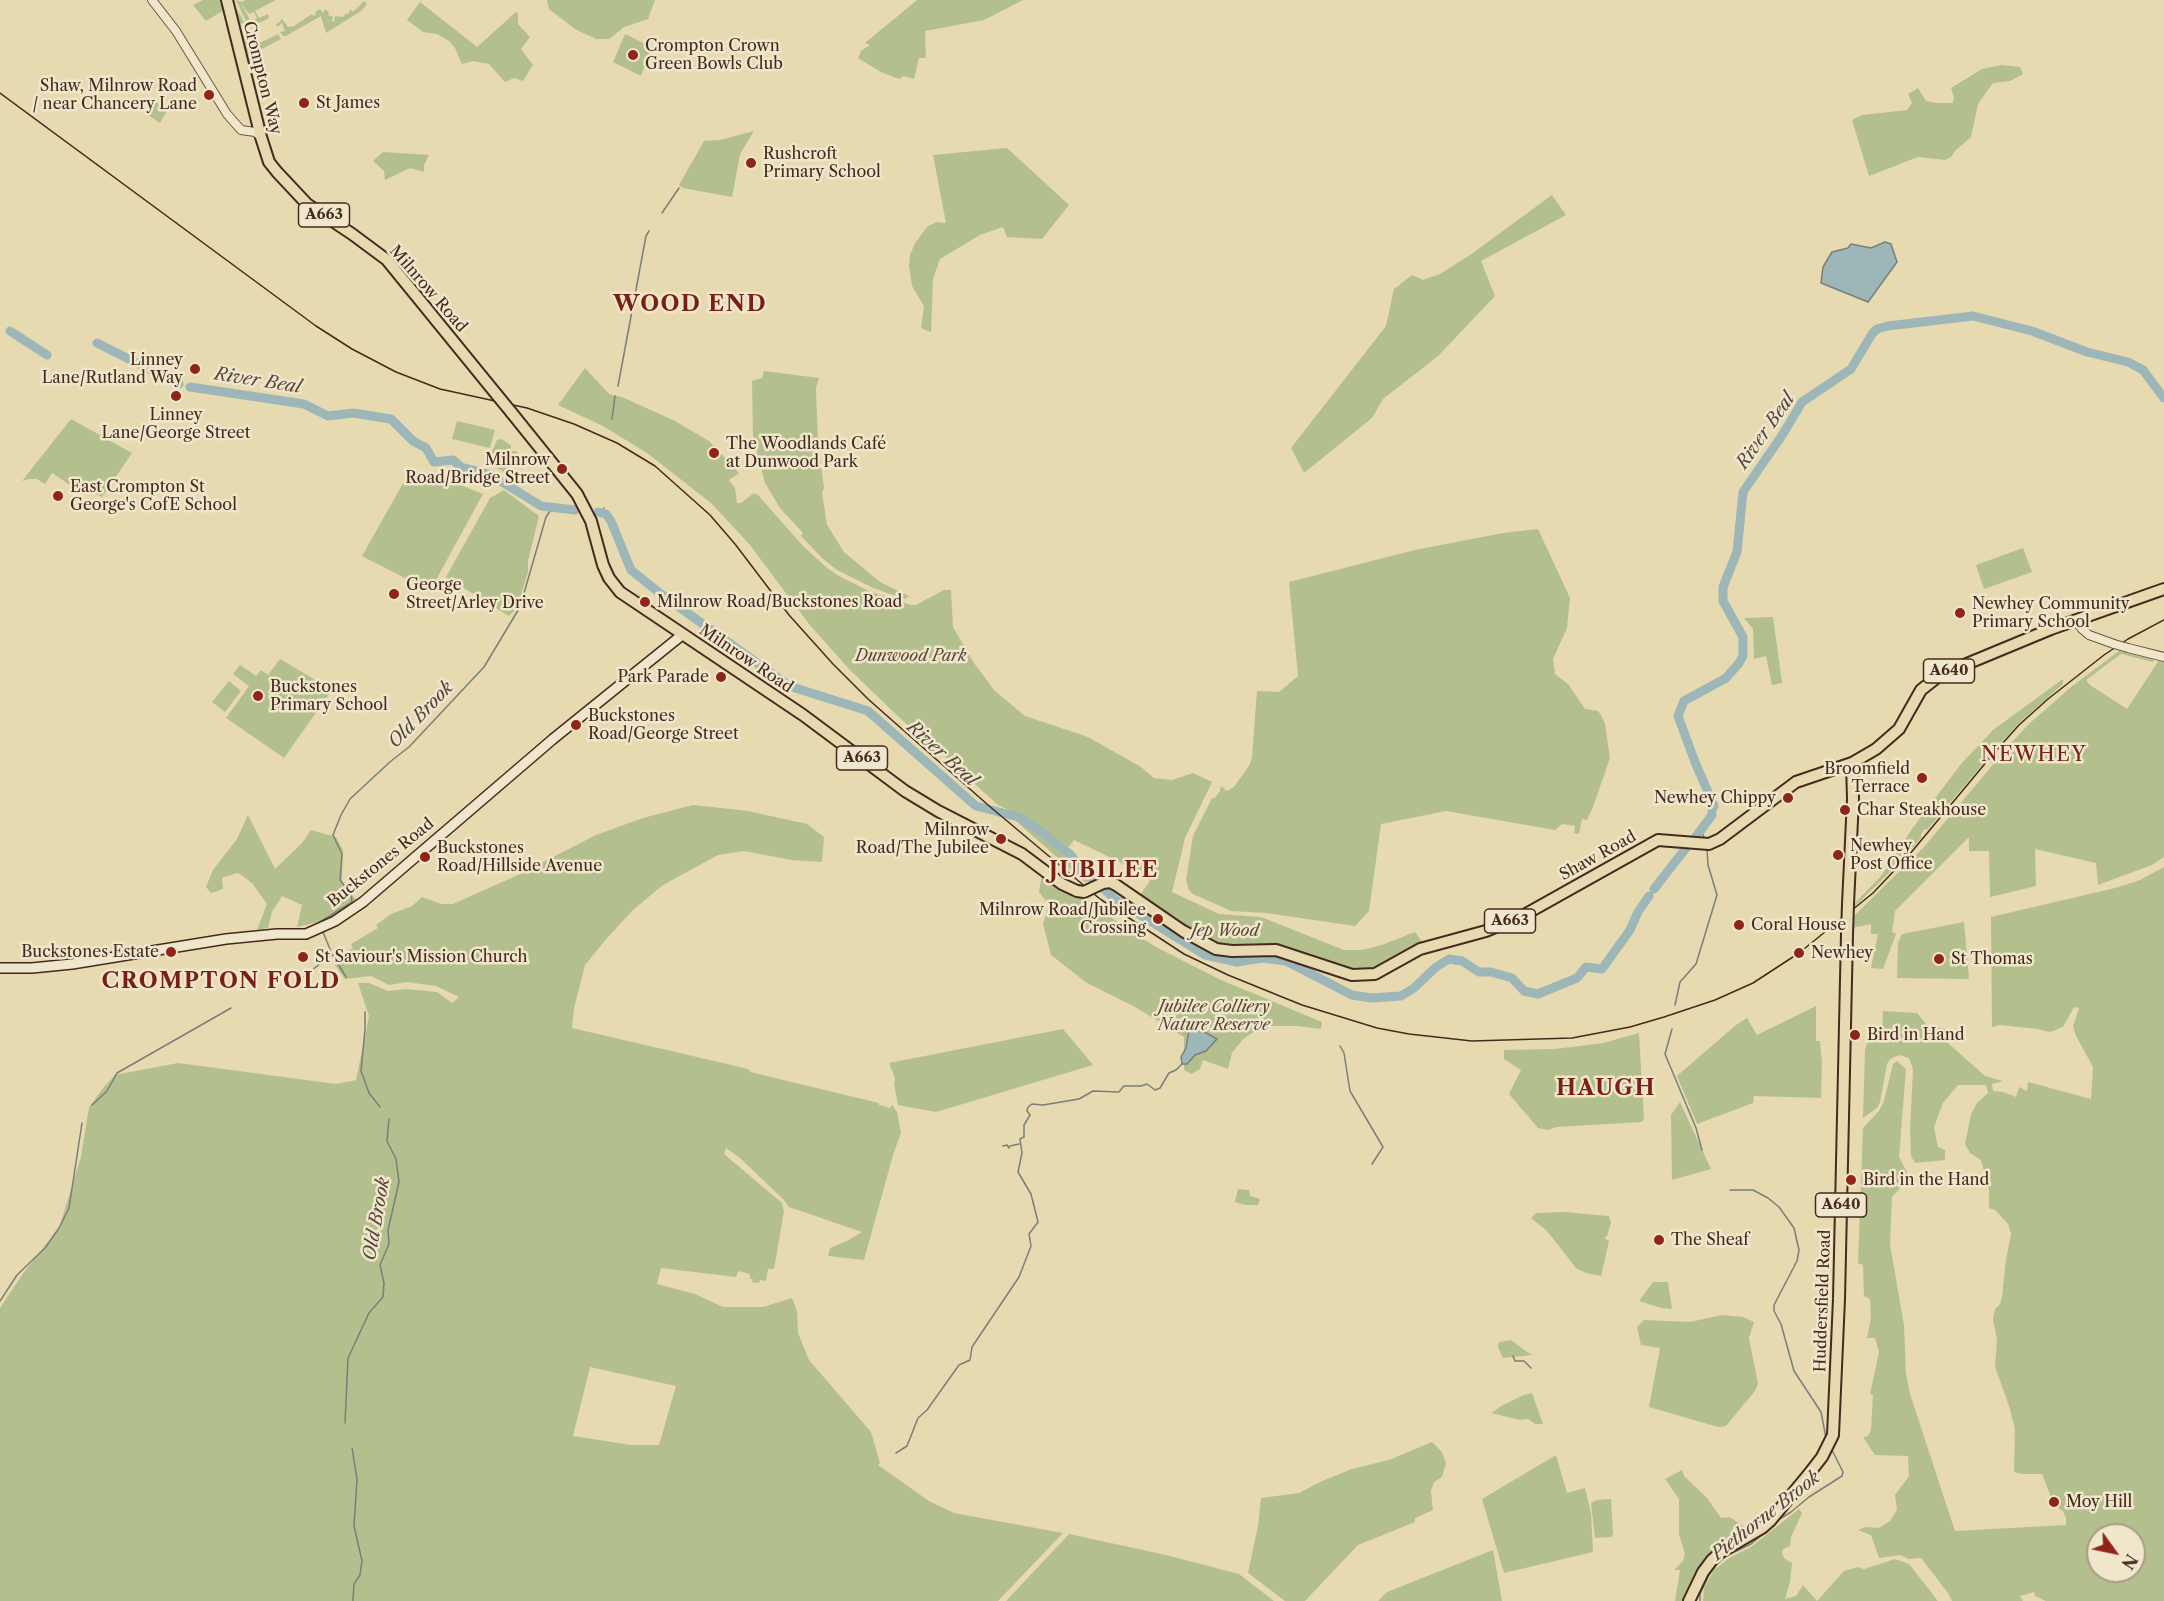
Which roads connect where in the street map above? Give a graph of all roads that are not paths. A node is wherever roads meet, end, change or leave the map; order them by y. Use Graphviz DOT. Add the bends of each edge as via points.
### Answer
graph roads {
  1 [pos="152,0"];
  2 [pos="227,0"];
  3 [pos="257,124"];
  4 [pos="239,127"];
  5 [pos="261,137"];
  6 [pos="269,162"];
  7 [pos="2164,589"];
  8 [pos="2076,621"];
  9 [pos="682,635"];
  10 [pos="2164,657"];
  11 [pos="1852,763"];
  12 [pos="0,968"];
  13 [pos="1352,975"];
  14 [pos="1689,1601"];
  1 -- 4 [label="street"];
  2 -- 3 [label="main road, Crompton Way / A663"];
  3 -- 4 [label="street"];
  3 -- 5 [label="main road, Crompton Way / A663"];
  4 -- 5 [label="street"];
  5 -- 6 [label="main road, Crompton Way / A663"];
  6 -- 9 [label="main road, Milnrow Road / A663, bridge" via="307,204 387,260 577,494 614,585"];
  7 -- 8 [label="main road, A640"];
  8 -- 10 [label="street, bridge" via="2089,635"];
  8 -- 11 [label="main road, A640" via="1963,664 1935,679 1921,690 1894,735"];
  9 -- 12 [label="main road, Buckstones Road" via="553,739 363,902 335,921 306,934 226,939 72,964"];
  9 -- 13 [label="main road, Milnrow Road / A663, bridge" via="803,715 910,794 1022,854 1062,884 1084,892 1110,882 1216,949 1276,950"];
  11 -- 13 [label="main road, Shaw Road / A663" via="1796,782 1709,844 1658,840 1524,915 1419,949 1375,974"];
  11 -- 14 [label="main road, Huddersfield Road / A640, bridge" via="1833,1435 1792,1496 1762,1528 1712,1560"];
}
